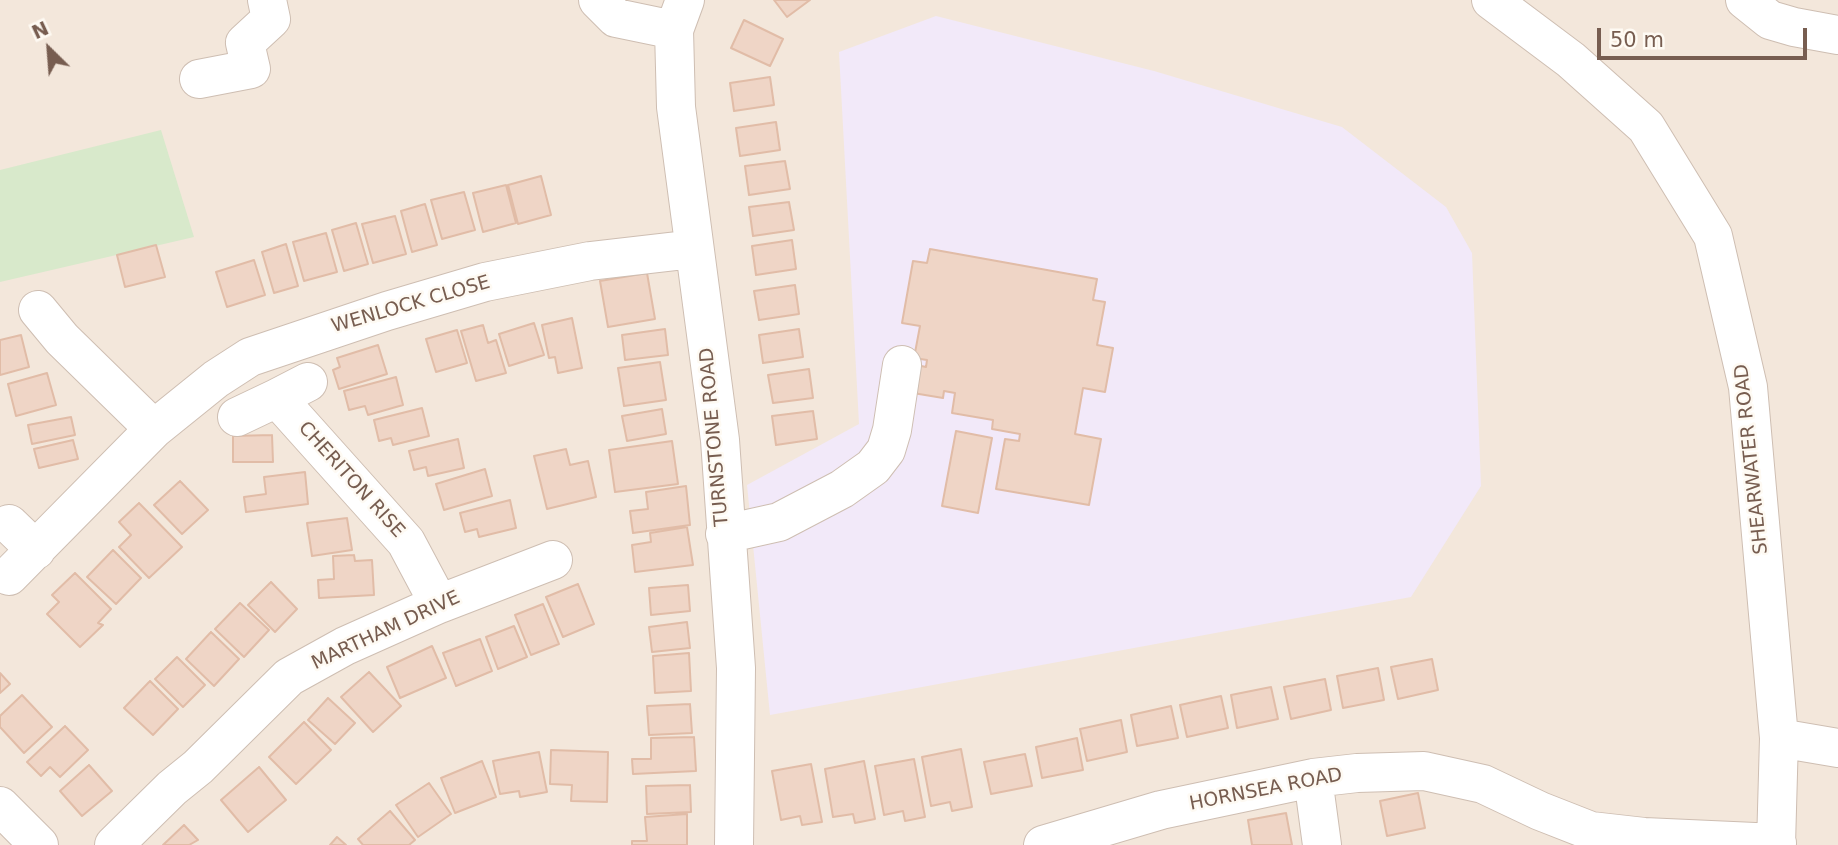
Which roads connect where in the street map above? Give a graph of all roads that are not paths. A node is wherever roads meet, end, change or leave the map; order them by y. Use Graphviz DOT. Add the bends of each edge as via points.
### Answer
graph roads {
  1 [pos="267,0"];
  2 [pos="598,0"];
  3 [pos="1491,0"];
  4 [pos="1745,0"];
  5 [pos="680,15"];
  6 [pos="1838,35"];
  7 [pos="199,79"];
  8 [pos="694,249"];
  9 [pos="38,310"];
  10 [pos="902,365"];
  11 [pos="237,418"];
  12 [pos="154,429"];
  13 [pos="725,534"];
  14 [pos="18,550"];
  15 [pos="553,559"];
  16 [pos="439,604"];
  17 [pos="1779,738"];
  18 [pos="1838,748"];
  19 [pos="1313,778"];
  20 [pos="0,806"];
  21 [pos="1777,844"];
  22 [pos="39,845"];
  23 [pos="114,845"];
  24 [pos="734,845"];
  25 [pos="1043,845"];
  26 [pos="1322,845"];
  1 -- 7 [label="street" via="271,19 245,43 251,69"];
  2 -- 5 [label="street, TURNSTONE ROAD" via="616,18"];
  3 -- 17 [label="street, SHEARWATER ROAD" via="1572,60 1646,127 1713,236 1748,387"];
  4 -- 6 [label="street" via="1770,20"];
  5 -- 8 [label="street, TURNSTONE ROAD" via="676,107"];
  8 -- 12 [label="street, WENLOCK CLOSE" via="590,261 485,282 289,342 250,357"];
  8 -- 13 [label="street, TURNSTONE ROAD" via="720,440"];
  9 -- 12 [label="street" via="73,329"];
  10 -- 13 [label="street" via="892,430 886,450 873,467 779,522"];
  11 -- 16 [label="street, CHERITON RISE" via="293,390 406,542"];
  12 -- 14 [label="street, WENLOCK CLOSE"];
  13 -- 24 [label="street, TURNSTONE ROAD" via="736,668"];
  15 -- 16 [label="street, MARTHAM DRIVE"];
  16 -- 23 [label="street, MARTHAM DRIVE" via="289,677"];
  17 -- 18 [label="street"];
  17 -- 21 [label="street, SHEARWATER ROAD"];
  19 -- 21 [label="street, HORNSEA ROAD" via="1424,771 1483,783 1591,831"];
  19 -- 25 [label="street, HORNSEA ROAD" via="1161,810"];
  19 -- 26 [label="street"];
  20 -- 22 [label="street"];
}
